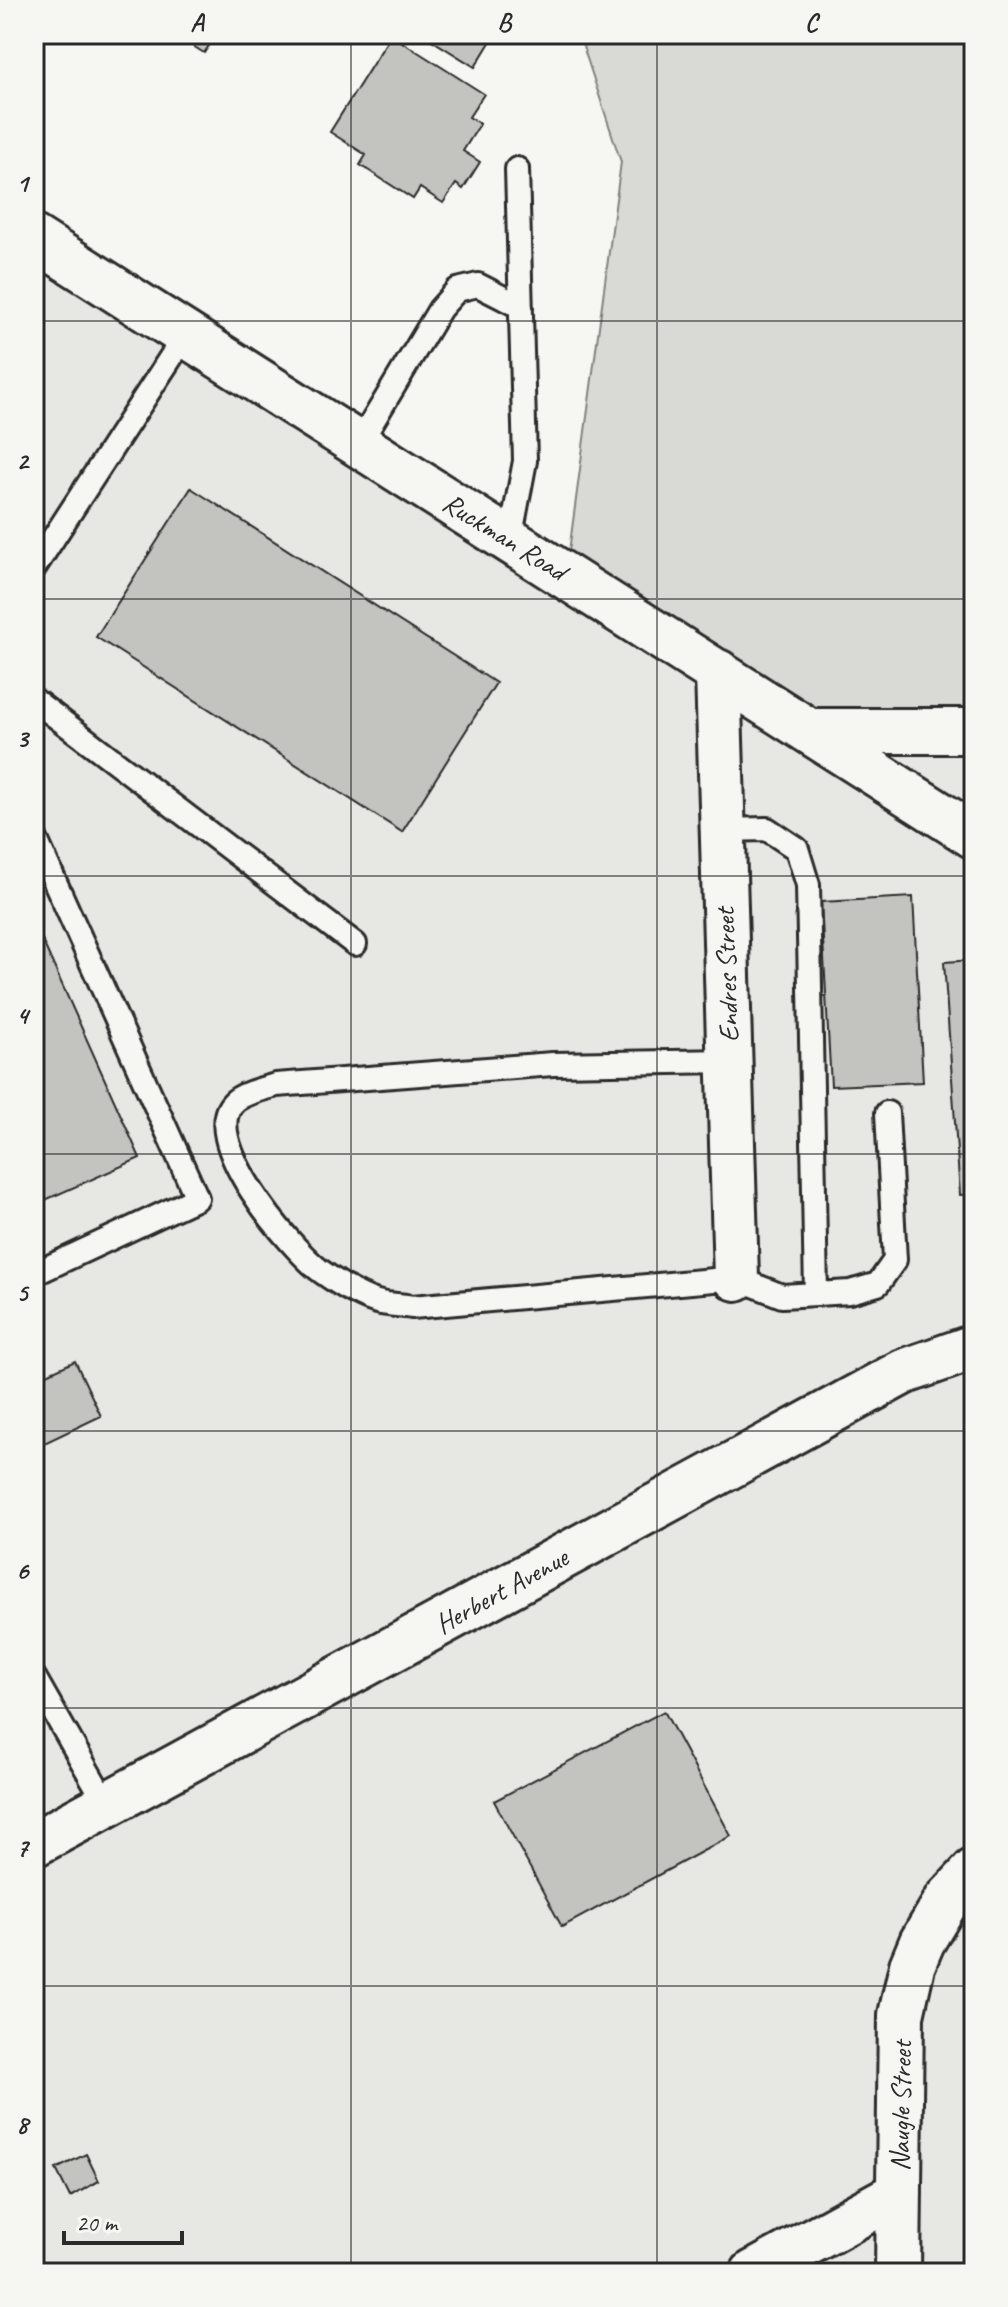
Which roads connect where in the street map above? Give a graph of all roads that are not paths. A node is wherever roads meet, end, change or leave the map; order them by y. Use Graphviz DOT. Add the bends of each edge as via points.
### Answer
graph roads {
  1 [pos="517,169"];
  2 [pos="34,238"];
  3 [pos="521,307"];
  4 [pos="186,334"];
  5 [pos="359,444"];
  6 [pos="510,540"];
  7 [pos="34,568"];
  8 [pos="718,672"];
  9 [pos="34,700"];
  10 [pos="810,731"];
  11 [pos="974,731"];
  12 [pos="722,830"];
  13 [pos="34,835"];
  14 [pos="974,836"];
  15 [pos="355,944"];
  16 [pos="729,1061"];
  17 [pos="887,1113"];
  18 [pos="34,1274"];
  19 [pos="736,1278"];
  20 [pos="816,1294"];
  21 [pos="974,1347"];
  22 [pos="34,1677"];
  23 [pos="107,1805"];
  24 [pos="34,1844"];
  25 [pos="974,1871"];
  26 [pos="899,2193"];
  27 [pos="753,2273"];
  28 [pos="898,2273"];
  1 -- 3 [label="lane"];
  2 -- 4 [label="street, Ruckman Road"];
  3 -- 5 [label="lane" via="478,285 457,290 440,309"];
  3 -- 6 [label="lane" via="525,461"];
  4 -- 5 [label="street, Ruckman Road"];
  4 -- 7 [label="lane"];
  5 -- 6 [label="street, Ruckman Road"];
  6 -- 8 [label="street, Ruckman Road"];
  8 -- 10 [label="street, Ruckman Road"];
  8 -- 12 [label="street, Endres Street"];
  9 -- 15 [label="lane"];
  10 -- 11 [label="street"];
  10 -- 14 [label="street, Ruckman Road"];
  12 -- 16 [label="street, Endres Street"];
  12 -- 20 [label="lane" via="767,829 797,849 808,885"];
  13 -- 18 [label="lane" via="197,1198"];
  16 -- 19 [label="street, Endres Street"];
  16 -- 19 [label="lane" via="553,1064 276,1085 236,1100 224,1127 234,1161 287,1239 319,1270 381,1303 412,1307"];
  17 -- 20 [label="lane" via="895,1260 878,1284"];
  19 -- 20 [label="lane" via="782,1296"];
  21 -- 23 [label="street, Herbert Avenue" via="903,1372"];
  22 -- 23 [label="lane"];
  23 -- 24 [label="street, Herbert Avenue"];
  25 -- 26 [label="street, Naugle Street" via="947,1900 912,1966 901,2015"];
  26 -- 27 [label="street"];
  26 -- 28 [label="street, Naugle Street"];
}
